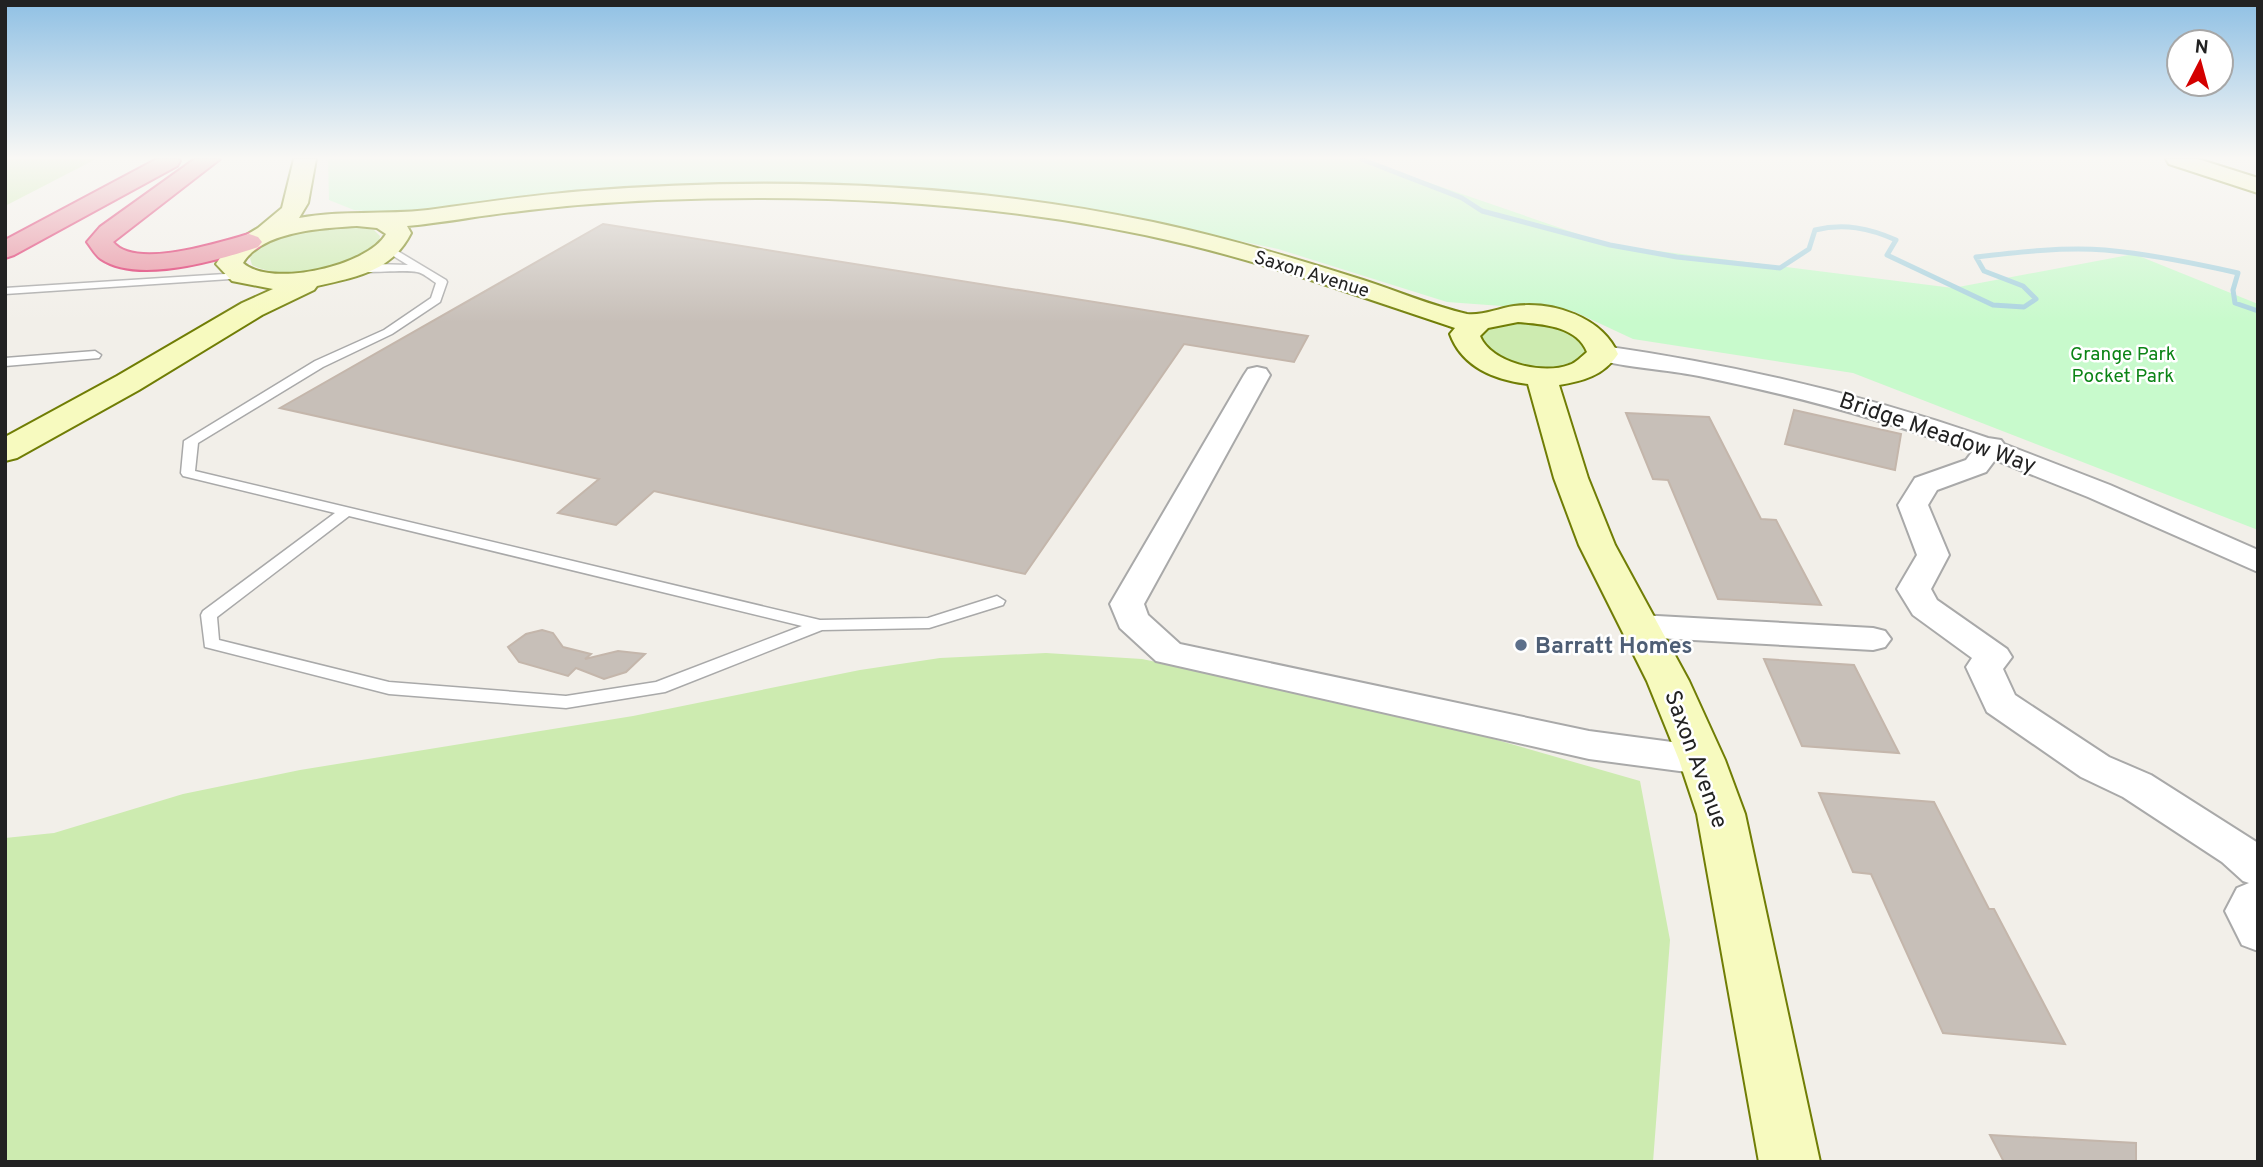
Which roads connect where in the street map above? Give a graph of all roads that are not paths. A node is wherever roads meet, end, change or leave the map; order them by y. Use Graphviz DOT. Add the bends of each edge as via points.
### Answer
graph roads {
  1 [pos="31,213"];
  2 [pos="73,213"];
  3 [pos="134,213"];
  4 [pos="292,213"];
  5 [pos="309,213"];
  6 [pos="458,213"];
  7 [pos="1048,213"];
  8 [pos="442,216"];
  9 [pos="336,220"];
  10 [pos="376,221"];
  11 [pos="5,227"];
  12 [pos="256,239"];
  13 [pos="395,246"];
  14 [pos="5,250"];
  15 [pos="420,269"];
  16 [pos="333,274"];
  17 [pos="241,276"];
  18 [pos="5,291"];
  19 [pos="1471,324"];
  20 [pos="1603,354"];
  21 [pos="95,355"];
  22 [pos="5,362"];
  23 [pos="1257,375"];
  24 [pos="1541,376"];
  25 [pos="1991,446"];
  26 [pos="5,451"];
  27 [pos="347,511"];
  28 [pos="2258,562"];
  29 [pos="997,601"];
  30 [pos="820,625"];
  31 [pos="1639,626"];
  32 [pos="1873,639"];
  33 [pos="1702,760"];
  34 [pos="2258,869"];
  35 [pos="2258,898"];
  36 [pos="2258,932"];
  37 [pos="1790,1162"];
  1 -- 11 [label="highway"];
  2 -- 14 [label="highway"];
  3 -- 12 [label="highway" via="100,242 113,258 154,261 210,254"];
  4 -- 12 [label="street"];
  5 -- 9 [label="street"];
  6 -- 8 [label="street, Saxon Avenue"];
  7 -- 19 [label="street, Saxon Avenue" via="1222,246"];
  8 -- 10 [label="street, Saxon Avenue"];
  8 -- 13 [label="street, Saxon Avenue"];
  9 -- 10 [label="street, Saxon Avenue"];
  9 -- 12 [label="street" via="303,224"];
  10 -- 13 [label="street" via="396,228"];
  12 -- 17 [label="street" via="232,256 232,271"];
  13 -- 15 [label="lane"];
  13 -- 16 [label="street, Saxon Avenue" via="365,264"];
  15 -- 16 [label="lane" via="375,267"];
  15 -- 27 [label="lane" via="442,282 436,300 191,441 188,472"];
  16 -- 17 [label="street" via="286,281"];
  16 -- 26 [label="street" via="252,309"];
  17 -- 18 [label="lane"];
  19 -- 20 [label="street" via="1493,316 1541,316 1591,334"];
  19 -- 24 [label="street" via="1463,340 1469,350 1511,372"];
  20 -- 24 [label="street" via="1595,366 1579,373"];
  20 -- 25 [label="street, Bridge Meadow Way" via="1660,360 1825,394"];
  21 -- 22 [label="lane"];
  23 -- 33 [label="street" via="1127,604 1132,620 1169,653 1589,745"];
  24 -- 31 [label="street, Saxon Avenue" via="1571,478 1597,545"];
  25 -- 28 [label="street, Bridge Meadow Way" via="2132,503"];
  25 -- 34 [label="street" via="1976,466 1926,484 1913,505 1933,555 1914,589 1925,607 1994,657 1984,667 2000,703 2095,767 2137,786 2237,850"];
  27 -- 30 [label="lane"];
  27 -- 30 [label="lane" via="209,614 211,643 389,688 566,702 659,688"];
  29 -- 30 [label="lane" via="929,623"];
  31 -- 32 [label="street"];
  31 -- 33 [label="street, Saxon Avenue"];
  33 -- 37 [label="street, Saxon Avenue" via="1721,814"];
  35 -- 36 [label="street" via="2247,911"];
}
